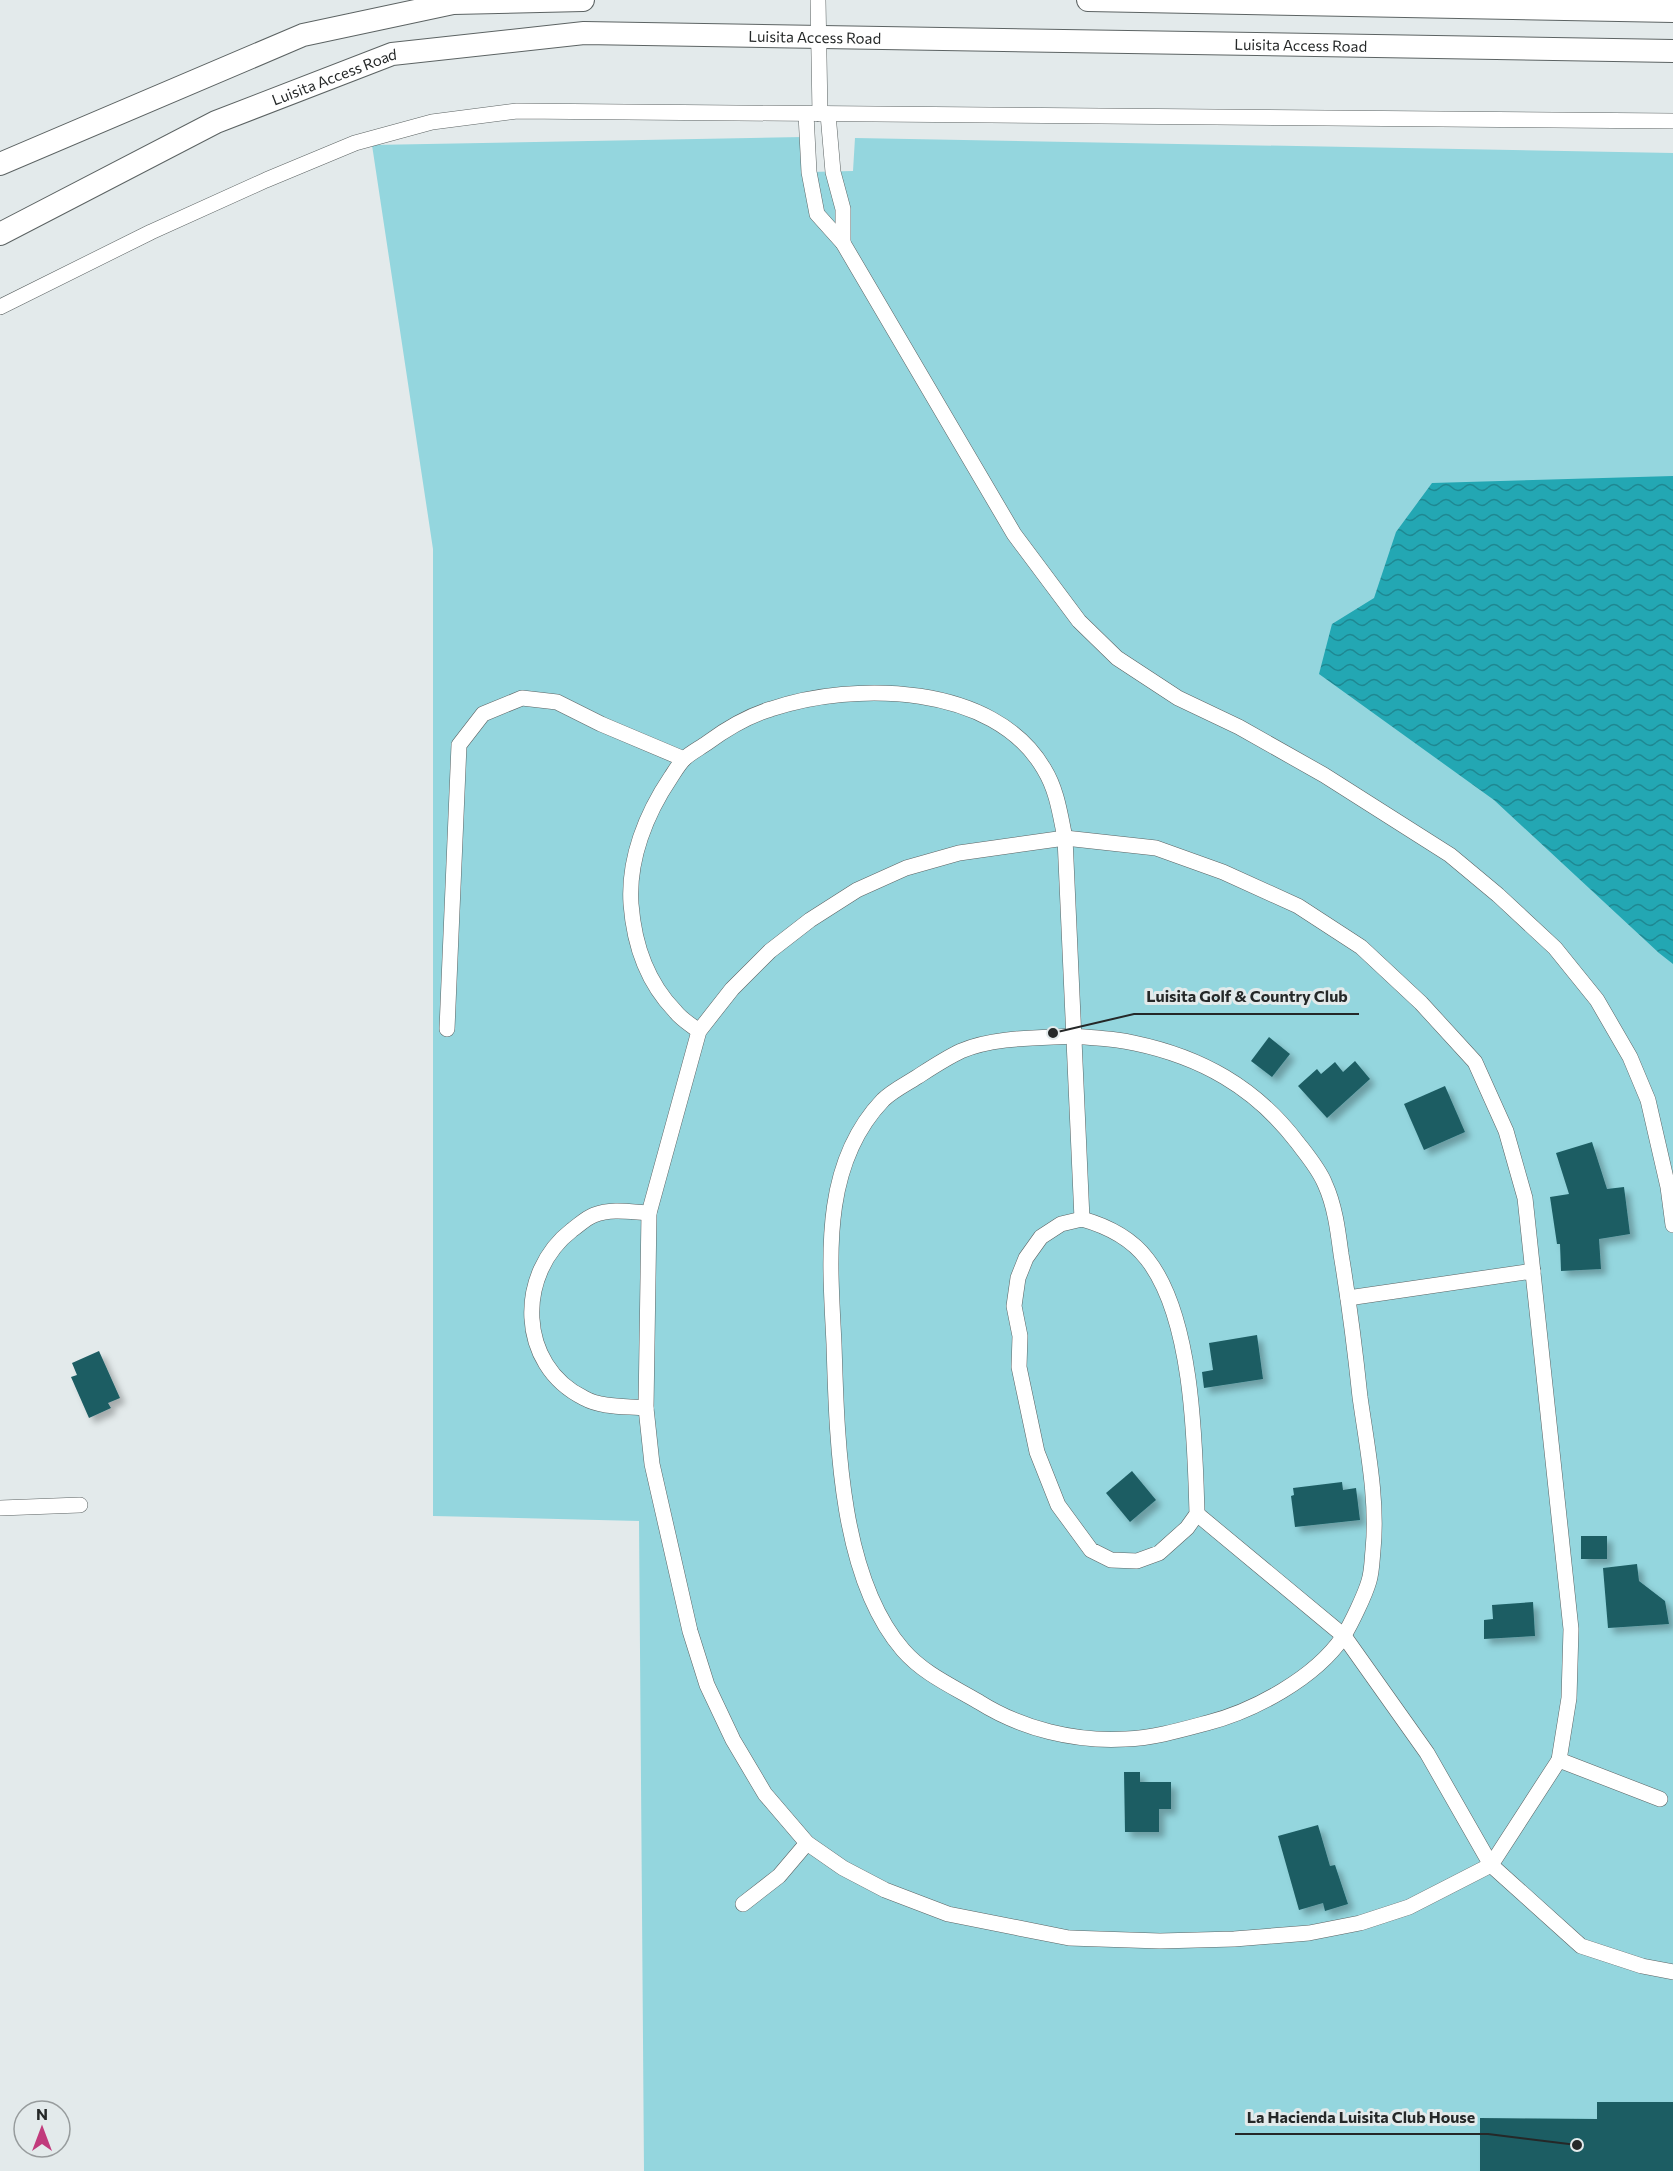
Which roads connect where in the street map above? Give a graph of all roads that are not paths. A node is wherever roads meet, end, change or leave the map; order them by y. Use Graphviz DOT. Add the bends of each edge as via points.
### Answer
graph roads {
  1 [pos="583,0"];
  2 [pos="819,0"];
  3 [pos="1089,0"];
  4 [pos="1673,11"];
  5 [pos="820,37"];
  6 [pos="1673,51"];
  7 [pos="818,114"];
  8 [pos="1673,121"];
  9 [pos="0,164"];
  10 [pos="0,234"];
  11 [pos="843,243"];
  12 [pos="0,307"];
  13 [pos="684,759"];
  14 [pos="1065,838"];
  15 [pos="447,1029"];
  16 [pos="699,1031"];
  17 [pos="1073,1036"];
  18 [pos="649,1213"];
  19 [pos="1082,1219"];
  20 [pos="1673,1225"];
  21 [pos="1533,1271"];
  22 [pos="1348,1298"];
  23 [pos="646,1408"];
  24 [pos="80,1505"];
  25 [pos="0,1508"];
  26 [pos="1197,1514"];
  27 [pos="1344,1636"];
  28 [pos="1559,1760"];
  29 [pos="1660,1799"];
  30 [pos="807,1844"];
  31 [pos="1491,1865"];
  32 [pos="743,1904"];
  33 [pos="1673,1972"];
  1 -- 9 [label="main road" via="453,3 303,35"];
  2 -- 5 [label="street"];
  3 -- 4 [label="main road"];
  5 -- 6 [label="main road, Luisita Access Road"];
  5 -- 7 [label="street"];
  5 -- 10 [label="main road, Luisita Access Road" via="584,33 392,54 216,122"];
  7 -- 8 [label="street"];
  7 -- 11 [label="street" via="843,209"];
  7 -- 11 [label="street" via="809,172 817,214"];
  7 -- 12 [label="street" via="517,111 432,122 355,143 266,180"];
  11 -- 20 [label="street" via="1014,534 1079,621 1117,658 1178,698 1324,775 1450,855 1555,948 1597,1000 1630,1057 1648,1100"];
  13 -- 14 [label="street" via="725,730 800,700 874,692 947,702 1003,726 1024,744 1043,767 1055,791"];
  13 -- 15 [label="street" via="557,702 522,698 483,714 459,745"];
  13 -- 16 [label="street" via="657,798 639,840 630,895 632,922 646,971 675,1013"];
  14 -- 16 [label="street" via="959,853 906,868 857,890 770,951 732,989"];
  14 -- 17 [label="street"];
  14 -- 21 [label="street" via="1156,848 1223,872 1298,906 1361,947 1422,1003 1475,1062 1506,1131 1525,1198"];
  16 -- 18 [label="street"];
  17 -- 19 [label="street"];
  17 -- 22 [label="street" via="1130,1042 1177,1054 1216,1070 1279,1118 1324,1182 1335,1214"];
  17 -- 27 [label="street" via="1006,1041 965,1049 924,1072 886,1097 857,1134 841,1172 832,1215 836,1405 845,1502 871,1597 885,1626 905,1653 930,1675 1022,1724 1056,1734 1093,1738 1128,1739 1162,1734 1228,1718 1294,1683 1323,1660"];
  18 -- 23 [label="street"];
  18 -- 23 [label="street" via="614,1211 593,1215 558,1241 536,1279 532,1323 548,1368 565,1385 604,1405"];
  19 -- 26 [label="street" via="1121,1235 1135,1246 1163,1286 1189,1386"];
  19 -- 26 [label="street" via="1061,1224 1041,1237 1018,1278 1014,1306 1020,1336 1019,1367 1037,1452 1058,1505 1091,1550 1111,1560 1137,1561 1159,1553"];
  21 -- 22 [label="street"];
  21 -- 28 [label="street" via="1571,1629 1569,1698"];
  22 -- 27 [label="street" via="1376,1522 1371,1578"];
  23 -- 30 [label="street" via="663,1519 707,1685 765,1794"];
  24 -- 25 [label="street"];
  26 -- 27 [label="street"];
  27 -- 31 [label="street" via="1427,1753"];
  28 -- 29 [label="street"];
  28 -- 31 [label="street"];
  30 -- 31 [label="street" via="885,1890 948,1914 1069,1938 1149,1941 1309,1933 1360,1923 1409,1907"];
  30 -- 32 [label="street" via="779,1876"];
  31 -- 33 [label="street" via="1581,1946"];
}
